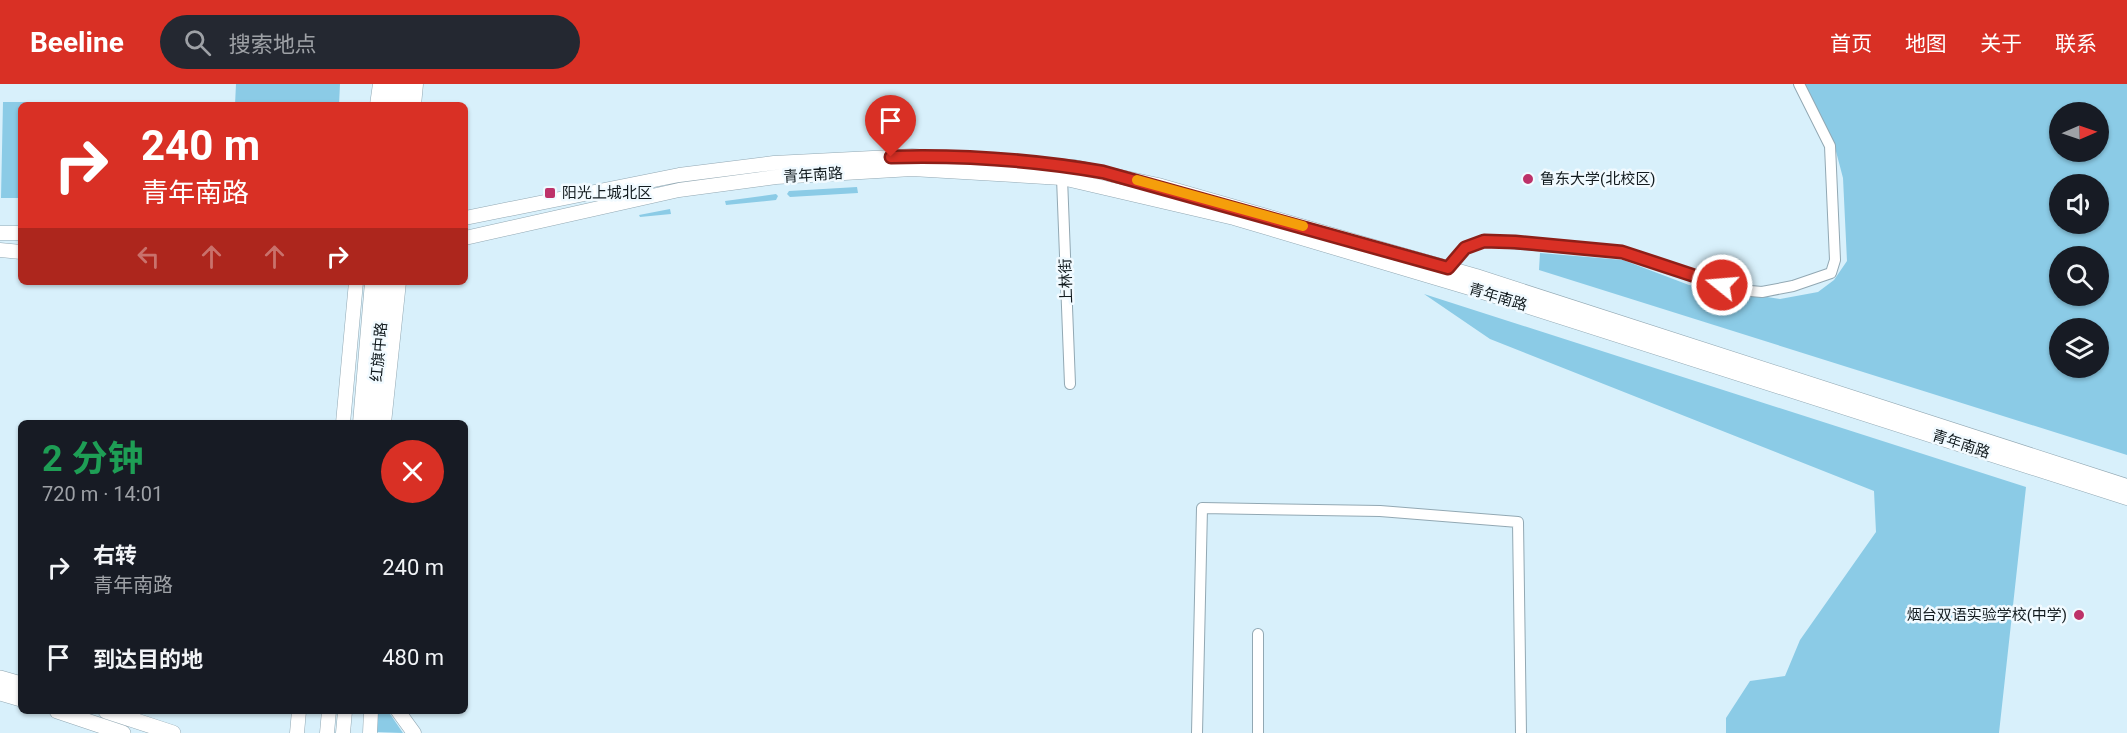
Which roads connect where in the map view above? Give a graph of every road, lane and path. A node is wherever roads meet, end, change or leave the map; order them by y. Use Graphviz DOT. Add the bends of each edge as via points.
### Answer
graph roads {
  1 [pos="380,84"];
  2 [pos="393,84"];
  3 [pos="404,84"];
  4 [pos="416,84"];
  5 [pos="1800,84"];
  6 [pos="377,102"];
  7 [pos="391,102"];
  8 [pos="402,102"];
  9 [pos="414,102"];
  10 [pos="1062,178"];
  11 [pos="468,217"];
  12 [pos="0,232"];
  13 [pos="18,233"];
  14 [pos="468,237"];
  15 [pos="0,250"];
  16 [pos="18,252"];
  17 [pos="1448,268"];
  18 [pos="357,285"];
  19 [pos="372,285"];
  20 [pos="385,285"];
  21 [pos="399,285"];
  22 [pos="1070,384"];
  23 [pos="343,420"];
  24 [pos="360,420"];
  25 [pos="373,420"];
  26 [pos="384,420"];
  27 [pos="2127,486"];
  28 [pos="2127,498"];
  29 [pos="1258,634"];
  30 [pos="0,678"];
  31 [pos="18,683"];
  32 [pos="0,693"];
  33 [pos="18,698"];
  34 [pos="66,714"];
  35 [pos="115,714"];
  36 [pos="298,714"];
  37 [pos="329,714"];
  38 [pos="345,714"];
  39 [pos="371,714"];
  40 [pos="400,714"];
  41 [pos="123,733"];
  42 [pos="173,733"];
  43 [pos="297,733"];
  44 [pos="327,733"];
  45 [pos="343,733"];
  46 [pos="370,733"];
  47 [pos="414,733"];
  48 [pos="1197,733"];
  49 [pos="1258,733"];
  50 [pos="1521,733"];
  1 -- 6 [label="main road"];
  2 -- 7 [label="main road"];
  3 -- 8 [label="main road"];
  4 -- 9 [label="main road"];
  5 -- 17 [label="street" via="1830,146 1835,260 1831,273 1762,292 1739,290 1622,252 1484,241 1465,248"];
  10 -- 14 [label="main road, 青年南路" via="912,169 776,177 679,190"];
  10 -- 22 [label="street, 上林街"];
  10 -- 28 [label="main road, 青年南路" via="1234,218 1473,289"];
  11 -- 17 [label="main road, 青年南路" via="724,168 850,158 981,159 1103,172"];
  12 -- 13 [label="main road"];
  15 -- 16 [label="main road"];
  17 -- 27 [label="main road, 青年南路"];
  18 -- 23 [label="main road"];
  19 -- 24 [label="main road, 红旗中路"];
  20 -- 25 [label="main road, 红旗中路"];
  21 -- 26 [label="main road"];
  29 -- 49 [label="street"];
  30 -- 31 [label="highway"];
  32 -- 33 [label="highway"];
  34 -- 41 [label="highway"];
  35 -- 42 [label="highway"];
  36 -- 43 [label="main road"];
  37 -- 44 [label="main road"];
  38 -- 45 [label="main road"];
  39 -- 46 [label="main road"];
  40 -- 47 [label="main road"];
  48 -- 50 [label="street" via="1202,508 1380,511 1518,522"];
}
